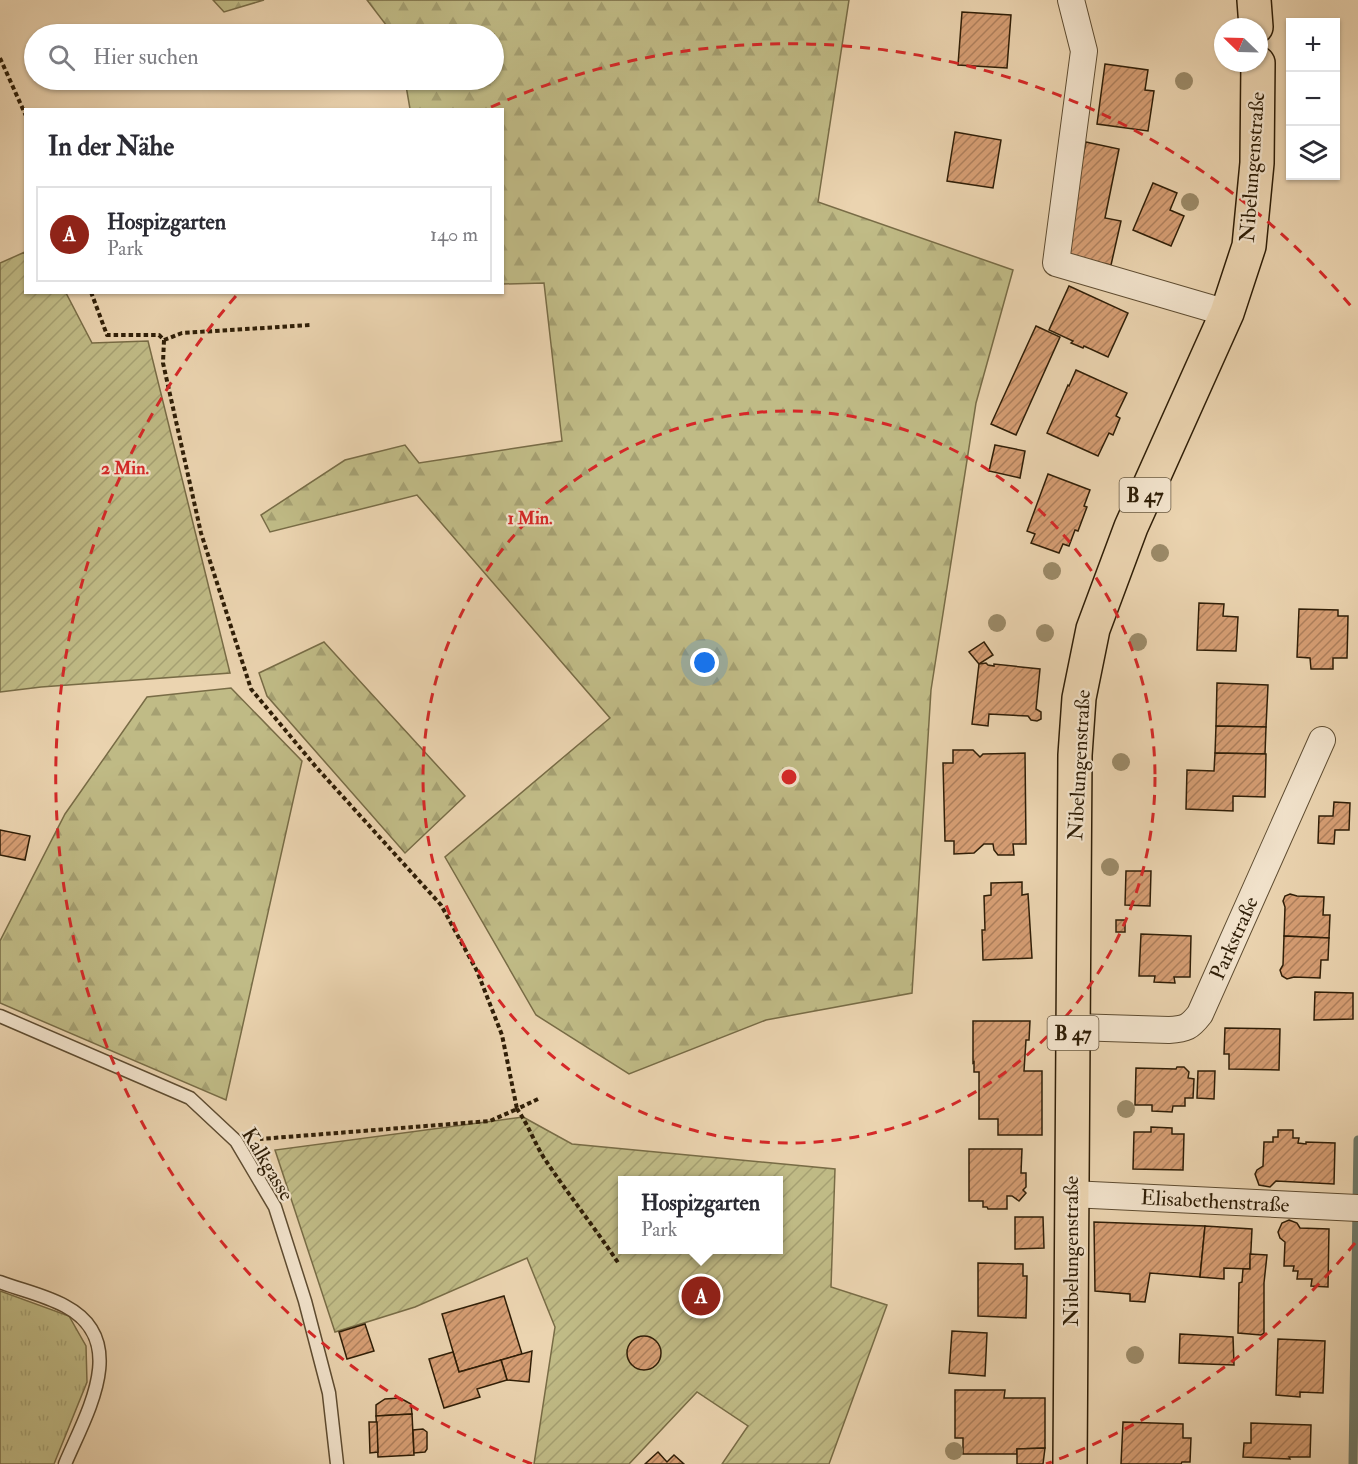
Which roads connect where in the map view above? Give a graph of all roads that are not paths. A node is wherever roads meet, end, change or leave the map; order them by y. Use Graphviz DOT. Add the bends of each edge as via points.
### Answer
graph roads {
  1 [pos="1071,0"];
  2 [pos="1254,0"];
  3 [pos="1255,18"];
  4 [pos="1258,72"];
  5 [pos="1227,313"];
  6 [pos="1322,740"];
  7 [pos="0,1016"];
  8 [pos="1073,1027"];
  9 [pos="1071,1194"];
  10 [pos="1350,1207"];
  11 [pos="0,1282"];
  12 [pos="65,1464"];
  13 [pos="337,1464"];
  14 [pos="1070,1464"];
  1 -- 5 [label="street" via="1084,51 1056,263"];
  2 -- 3 [label="main road"];
  4 -- 5 [label="main road, Nibelungenstraße / B 47" via="1257,163 1249,246"];
  5 -- 8 [label="main road, Nibelungenstraße / B 47" via="1131,527 1093,629 1079,698 1075,755"];
  6 -- 8 [label="street, Parkstraße" via="1200,1014 1191,1026 1169,1030"];
  7 -- 13 [label="lane, Kalkgasse" via="190,1098 236,1141 275,1207 305,1301 329,1393"];
  8 -- 9 [label="main road, Nibelungenstraße / B 47"];
  9 -- 10 [label="street, Elisabethenstraße"];
  9 -- 14 [label="main road, Nibelungenstraße / B 47"];
  11 -- 12 [label="lane" via="65,1306 86,1321 95,1336 99,1382"];
}
